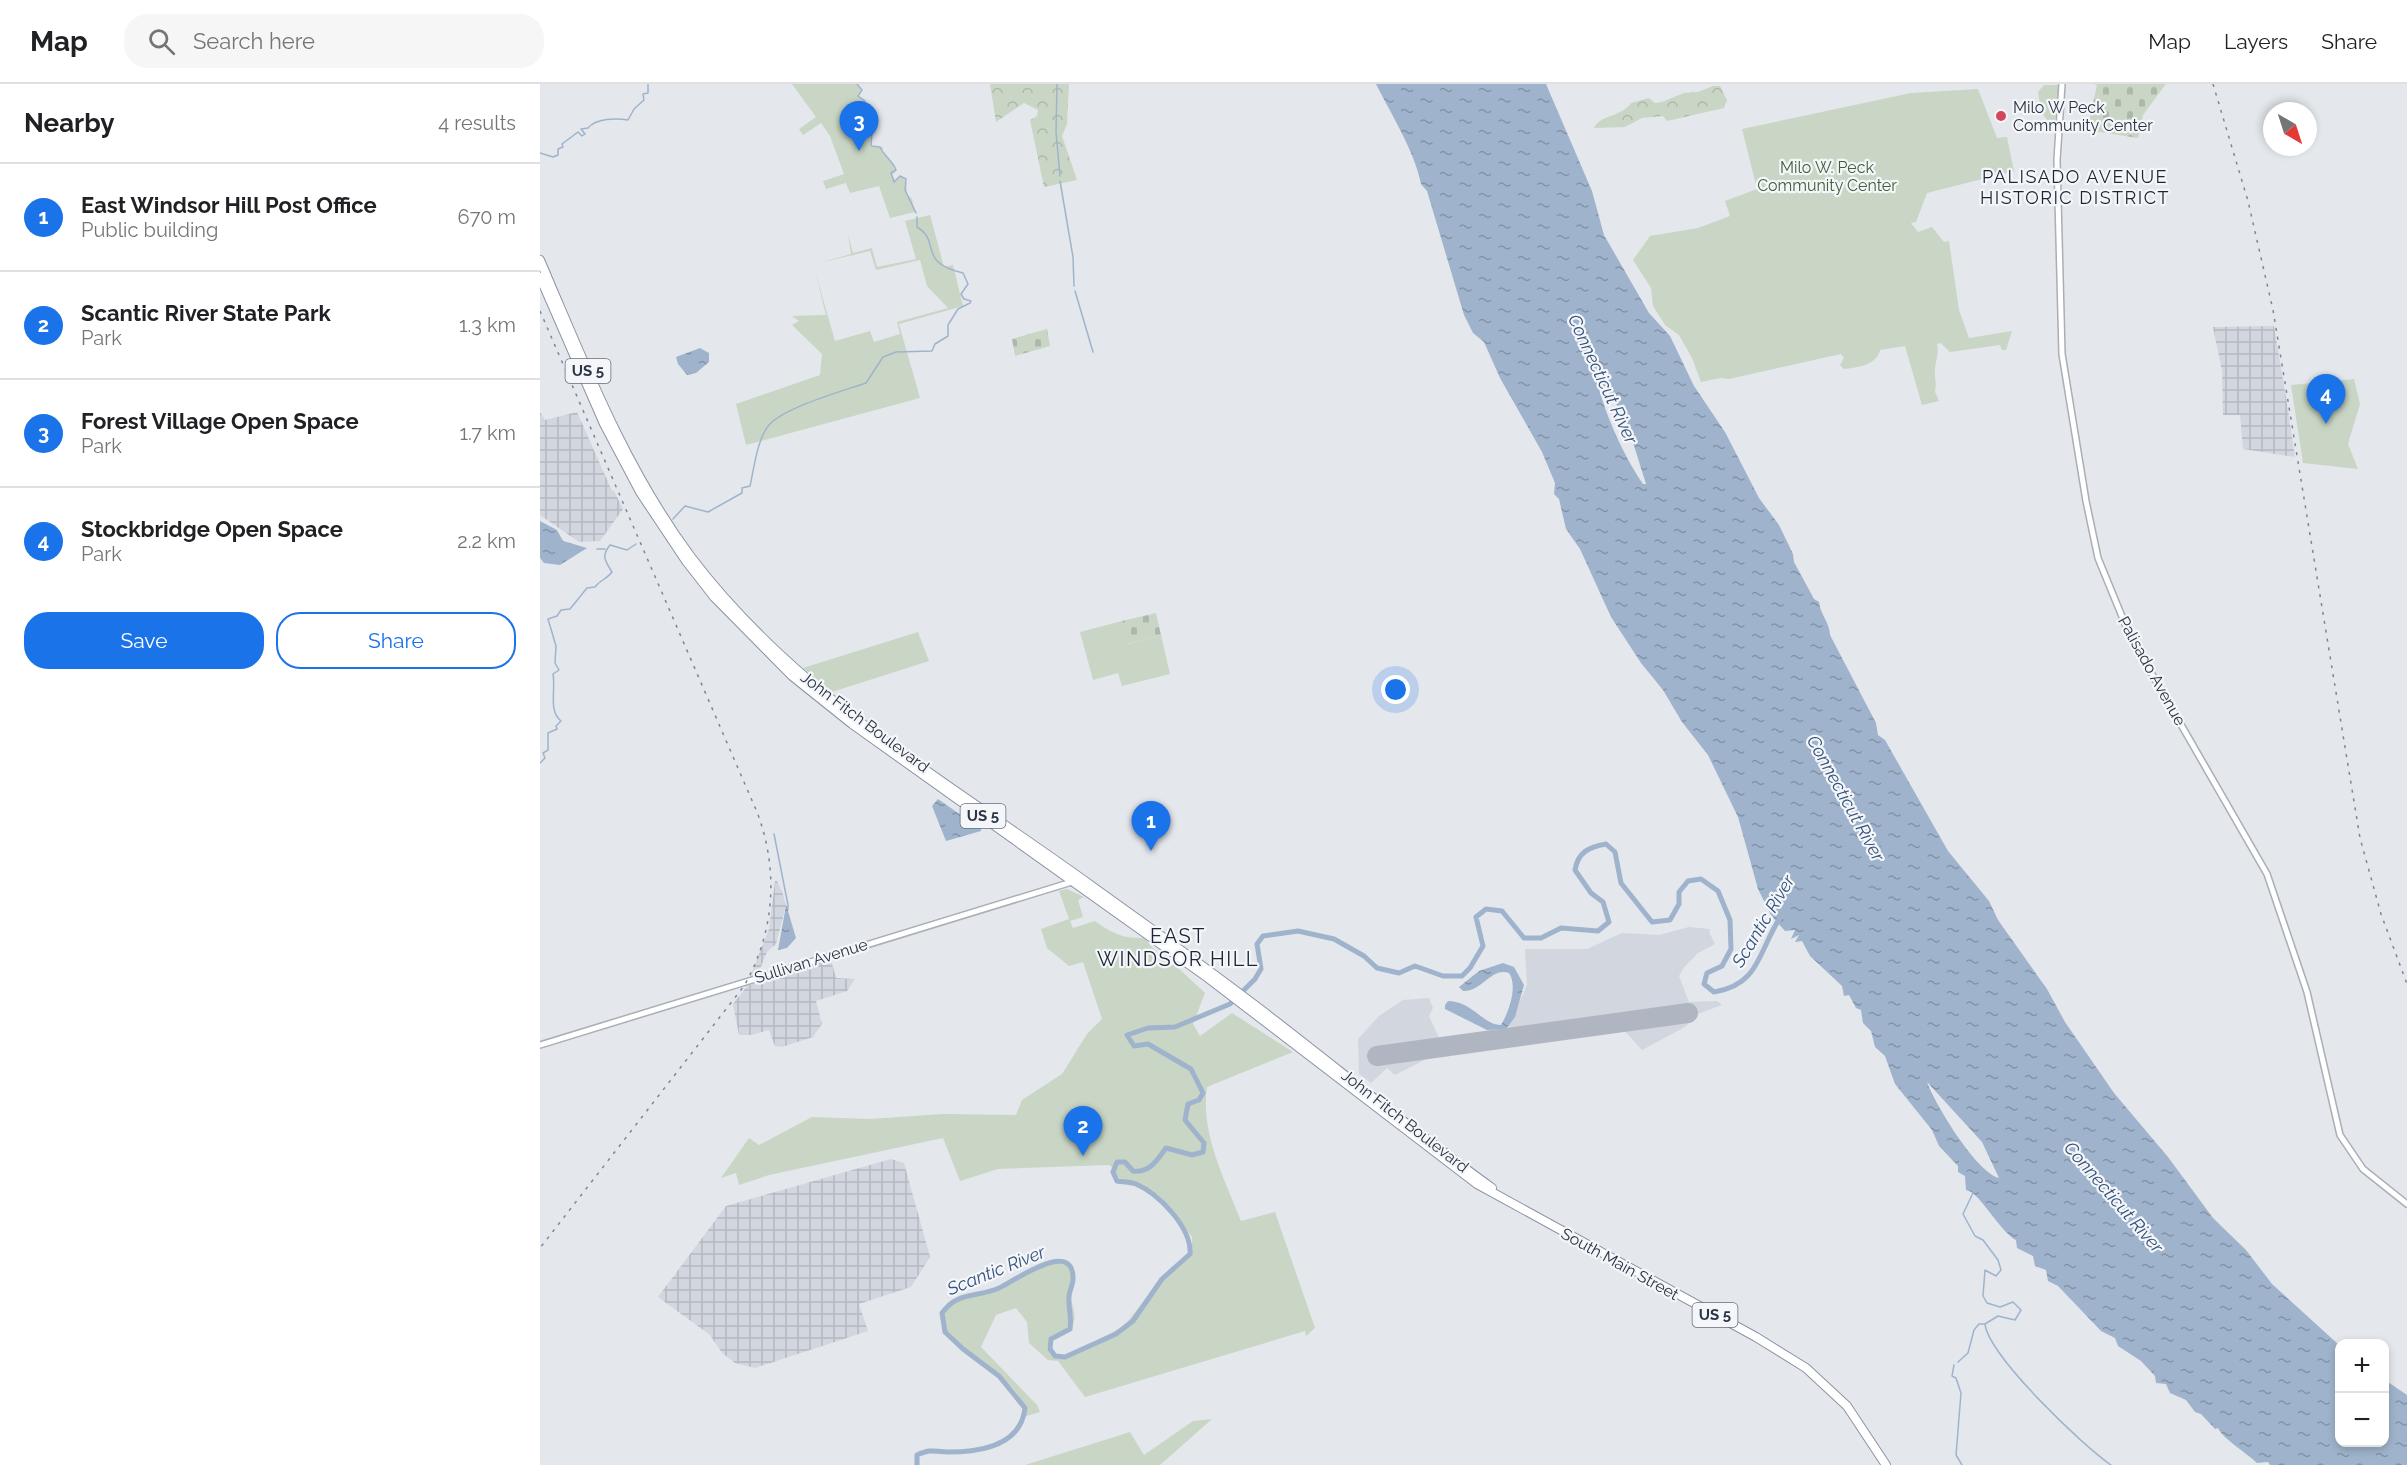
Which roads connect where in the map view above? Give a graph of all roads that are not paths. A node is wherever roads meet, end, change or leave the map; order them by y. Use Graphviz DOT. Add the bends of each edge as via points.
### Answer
graph roads {
  1 [pos="2062,84"];
  2 [pos="540,260"];
  3 [pos="540,277"];
  4 [pos="638,482"];
  5 [pos="1078,880"];
  6 [pos="540,1045"];
  7 [pos="1479,1182"];
  8 [pos="2407,1204"];
  9 [pos="1886,1465"];
  1 -- 8 [label="main road, Palisado Avenue" via="2057,160 2062,354 2098,558 2130,636 2267,874 2307,992 2340,1135 2363,1169"];
  2 -- 4 [label="highway, John Fitch Boulevard / US 5"];
  3 -- 4 [label="highway, John Fitch Boulevard / US 5" via="604,424"];
  4 -- 5 [label="highway, John Fitch Boulevard / US 5" via="663,529 741,621 893,749"];
  5 -- 6 [label="main road, Sullivan Avenue"];
  5 -- 7 [label="highway, John Fitch Boulevard / US 5"];
  7 -- 9 [label="highway, South Main Street / US 5" via="1511,1204 1806,1368 1847,1406"];
}
